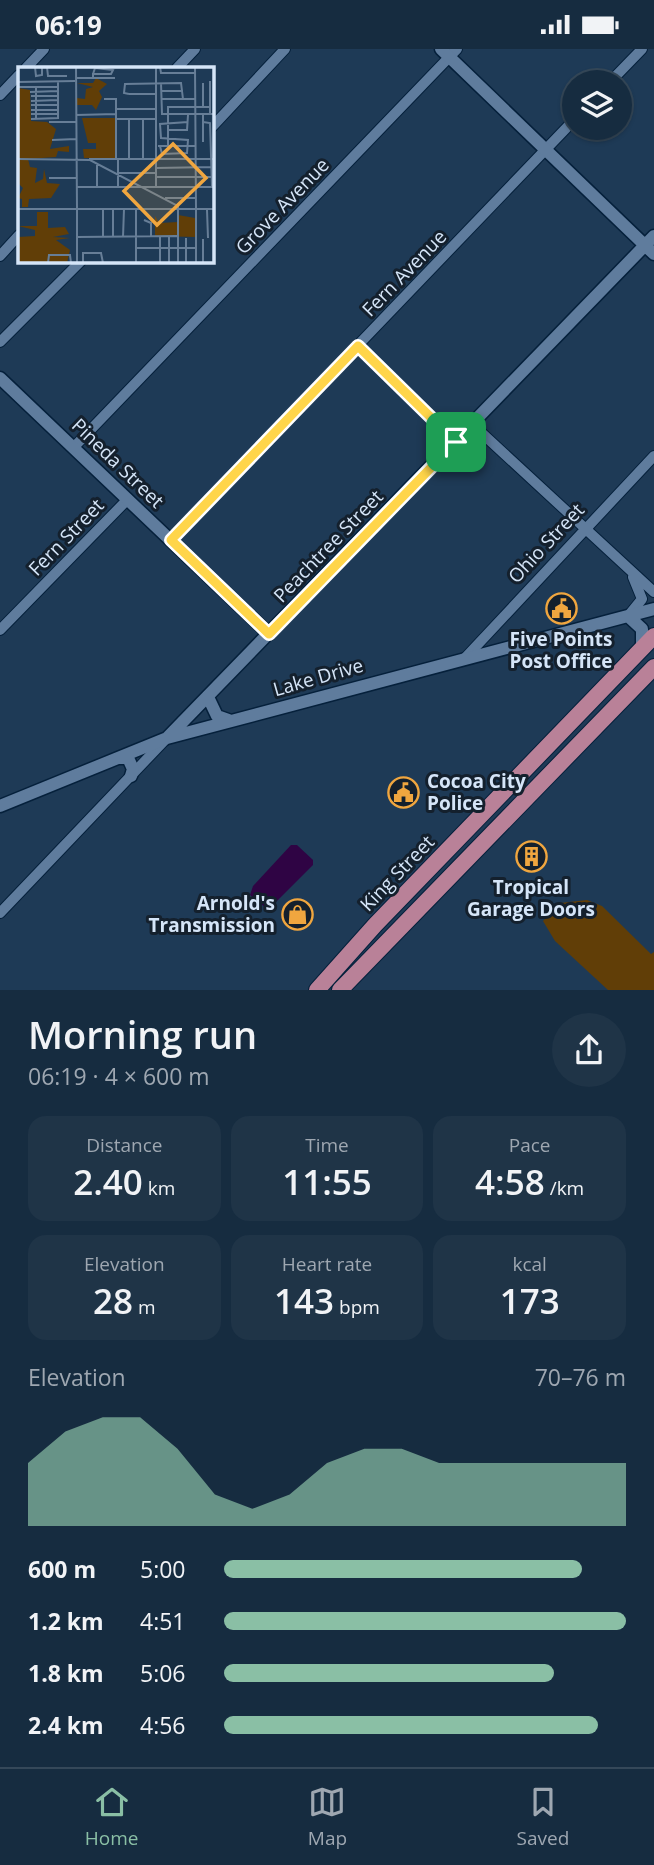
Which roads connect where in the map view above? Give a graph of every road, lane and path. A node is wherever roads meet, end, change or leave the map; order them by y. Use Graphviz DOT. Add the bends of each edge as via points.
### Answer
graph roads {
  1 [pos="44,49"];
  2 [pos="195,49"];
  3 [pos="285,49"];
  4 [pos="642,49"];
  5 [pos="449,52"];
  6 [pos="27,67"];
  7 [pos="178,67"];
  8 [pos="622,70"];
  9 [pos="18,76"];
  10 [pos="0,95"];
  11 [pos="214,125"];
  12 [pos="562,132"];
  13 [pos="545,150"];
  14 [pos="18,236"];
  15 [pos="651,245"];
  16 [pos="0,256"];
  17 [pos="79,263"];
  18 [pos="0,342"];
  19 [pos="358,346"];
  20 [pos="0,378"];
  21 [pos="472,424"];
  22 [pos="456,442"];
  23 [pos="74,447"];
  24 [pos="654,456"];
  25 [pos="128,499"];
  26 [pos="583,529"];
  27 [pos="171,540"];
  28 [pos="630,570"];
  29 [pos="654,592"];
  30 [pos="654,609"];
  31 [pos="628,616"];
  32 [pos="0,629"];
  33 [pos="269,634"];
  34 [pos="654,636"];
  35 [pos="642,649"];
  36 [pos="466,657"];
  37 [pos="654,667"];
  38 [pos="208,697"];
  39 [pos="231,721"];
  40 [pos="167,738"];
  41 [pos="120,758"];
  42 [pos="131,776"];
  43 [pos="0,806"];
  44 [pos="407,893"];
  45 [pos="0,913"];
  46 [pos="362,967"];
  47 [pos="328,983"];
  48 [pos="317,990"];
  49 [pos="340,990"];
  1 -- 6 [label="street"];
  2 -- 7 [label="street"];
  3 -- 11 [label="street"];
  4 -- 8 [label="street"];
  5 -- 13 [label="street"];
  5 -- 23 [label="street, Grove Avenue"];
  9 -- 10 [label="street"];
  12 -- 13 [label="street, Fern Avenue"];
  13 -- 15 [label="street"];
  13 -- 19 [label="street, Fern Avenue"];
  14 -- 16 [label="street"];
  15 -- 21 [label="street, Peachtree Street"];
  17 -- 18 [label="street"];
  19 -- 22 [label="street"];
  19 -- 27 [label="street, Fern Avenue"];
  20 -- 23 [label="street, Pineda Street"];
  21 -- 22 [label="street, Peachtree Street"];
  21 -- 26 [label="street"];
  22 -- 33 [label="street, Peachtree Street"];
  23 -- 25 [label="street, Pineda Street"];
  24 -- 26 [label="street, Ohio Street"];
  25 -- 27 [label="street, Pineda Street"];
  25 -- 32 [label="street, Fern Street"];
  26 -- 28 [label="street"];
  26 -- 36 [label="street, Ohio Street"];
  27 -- 33 [label="street, Pineda Street"];
  28 -- 29 [label="street"];
  28 -- 31 [label="street" via="642,599"];
  30 -- 31 [label="street, Lake Drive"];
  31 -- 35 [label="street" via="642,629"];
  31 -- 36 [label="street, Lake Drive"];
  33 -- 38 [label="street, Peachtree Street"];
  34 -- 35 [label="main road, King Street"];
  35 -- 44 [label="main road, King Street"];
  36 -- 39 [label="street, Lake Drive"];
  37 -- 46 [label="main road, King Street"];
  38 -- 39 [label="street" via="217,716"];
  38 -- 40 [label="street, Peachtree Street"];
  39 -- 40 [label="street, Lake Drive"];
  40 -- 41 [label="street, Lake Drive"];
  40 -- 42 [label="street, Peachtree Street"];
  41 -- 42 [label="street" via="128,758"];
  41 -- 43 [label="street, Lake Drive"];
  42 -- 45 [label="street, Peachtree Street"];
  44 -- 46 [label="main road" via="398,916 362,955"];
  44 -- 47 [label="main road, King Street"];
  46 -- 49 [label="main road, King Street"];
  47 -- 48 [label="main road, King Street"];
}
